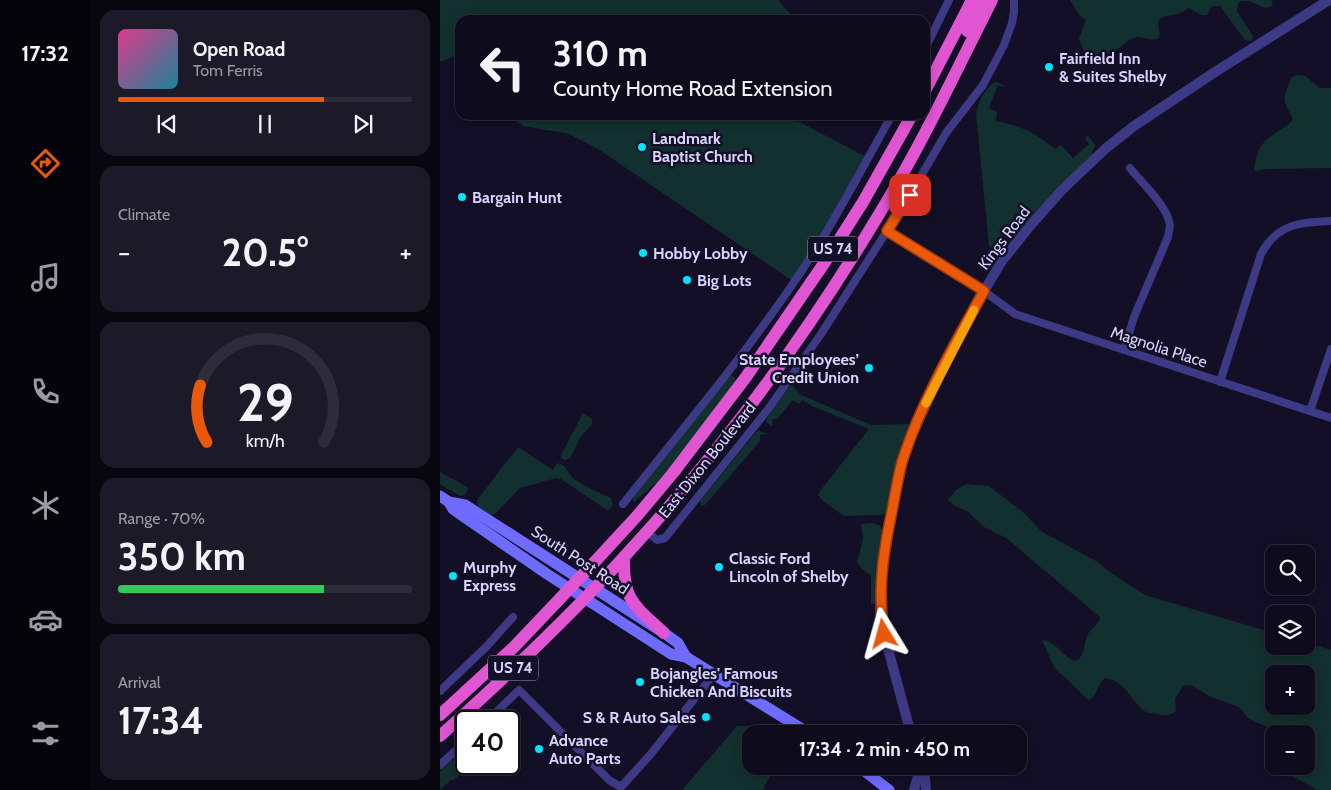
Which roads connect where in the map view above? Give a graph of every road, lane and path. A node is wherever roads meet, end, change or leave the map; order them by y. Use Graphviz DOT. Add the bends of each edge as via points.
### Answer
graph roads {
  1 [pos="949,0"];
  2 [pos="972,0"];
  3 [pos="981,0"];
  4 [pos="992,0"];
  5 [pos="1014,0"];
  6 [pos="1329,0"];
  7 [pos="930,40"];
  8 [pos="930,82"];
  9 [pos="948,87"];
  10 [pos="889,120"];
  11 [pos="909,120"];
  12 [pos="1130,168"];
  13 [pos="1331,221"];
  14 [pos="887,231"];
  15 [pos="984,291"];
  16 [pos="1331,348"];
  17 [pos="1124,350"];
  18 [pos="732,366"];
  19 [pos="746,377"];
  20 [pos="1220,382"];
  21 [pos="1310,411"];
  22 [pos="741,418"];
  23 [pos="1331,418"];
  24 [pos="754,428"];
  25 [pos="445,499"];
  26 [pos="623,504"];
  27 [pos="647,532"];
  28 [pos="624,557"];
  29 [pos="579,579"];
  30 [pos="569,589"];
  31 [pos="595,589"];
  32 [pos="585,599"];
  33 [pos="513,618"];
  34 [pos="664,633"];
  35 [pos="686,657"];
  36 [pos="714,674"];
  37 [pos="452,680"];
  38 [pos="440,692"];
  39 [pos="464,693"];
  40 [pos="498,710"];
  41 [pos="440,715"];
  42 [pos="796,725"];
  43 [pos="909,725"];
  44 [pos="440,736"];
  45 [pos="455,751"];
  46 [pos="440,765"];
  47 [pos="870,775"];
  48 [pos="918,775"];
  49 [pos="923,775"];
  50 [pos="889,790"];
  51 [pos="914,790"];
  52 [pos="926,790"];
  1 -- 7 [label="street"];
  2 -- 8 [label="highway"];
  3 -- 9 [label="highway" via="950,71"];
  4 -- 9 [label="highway, East Dixon Boulevard / US 74"];
  5 -- 14 [label="street, East Dixon Boulevard" via="1011,27 991,72 946,133"];
  6 -- 15 [label="street, Kings Road" via="1214,72 1105,148 1030,226"];
  9 -- 22 [label="highway, East Dixon Boulevard / US 74" via="884,206 849,262 803,333"];
  10 -- 18 [label="street" via="816,248"];
  11 -- 19 [label="highway, East Dixon Boulevard / US 74" via="825,262"];
  12 -- 17 [label="street" via="1162,206 1170,228"];
  13 -- 20 [label="street" via="1288,226 1267,242"];
  14 -- 15 [label="street"];
  14 -- 24 [label="street, East Dixon Boulevard" via="805,358"];
  15 -- 17 [label="street, Magnolia Place" via="1015,314"];
  15 -- 43 [label="street, Kings Road" via="911,436 882,562 880,612"];
  16 -- 21 [label="street"];
  17 -- 20 [label="street, Magnolia Place"];
  18 -- 19 [label="street, East Dixon Boulevard"];
  18 -- 26 [label="street"];
  19 -- 29 [label="highway, East Dixon Boulevard / US 74" via="673,473"];
  20 -- 21 [label="street, Magnolia Place"];
  21 -- 23 [label="street, Magnolia Place"];
  22 -- 24 [label="street"];
  22 -- 27 [label="highway, East Dixon Boulevard / US 74"];
  24 -- 27 [label="street, East Dixon Boulevard" via="664,539 658,540"];
  25 -- 29 [label="main road, South Post Road" via="465,505"];
  25 -- 30 [label="main road, South Post Road" via="453,509"];
  27 -- 28 [label="highway, East Dixon Boulevard / US 74"];
  28 -- 31 [label="highway, East Dixon Boulevard / US 74"];
  28 -- 34 [label="highway" via="624,582 629,598"];
  29 -- 30 [label="highway, East Dixon Boulevard / US 74"];
  29 -- 31 [label="main road, South Post Road"];
  30 -- 32 [label="main road, South Post Road"];
  30 -- 39 [label="highway, East Dixon Boulevard / US 74"];
  31 -- 32 [label="highway, East Dixon Boulevard / US 74"];
  31 -- 34 [label="main road, South Post Road"];
  32 -- 35 [label="main road, South Post Road" via="671,654"];
  32 -- 44 [label="highway, East Dixon Boulevard / US 74"];
  33 -- 37 [label="street"];
  34 -- 35 [label="main road, South Post Road" via="678,643"];
  35 -- 36 [label="main road, South Post Road"];
  36 -- 40 [label="street" via="621,787 609,780 519,690"];
  36 -- 42 [label="main road, South Post Road"];
  37 -- 38 [label="street"];
  37 -- 39 [label="street"];
  39 -- 41 [label="highway, East Dixon Boulevard / US 74"];
  45 -- 46 [label="street"];
  47 -- 50 [label="main road"];
  48 -- 51 [label="street"];
  49 -- 52 [label="street"];
}
